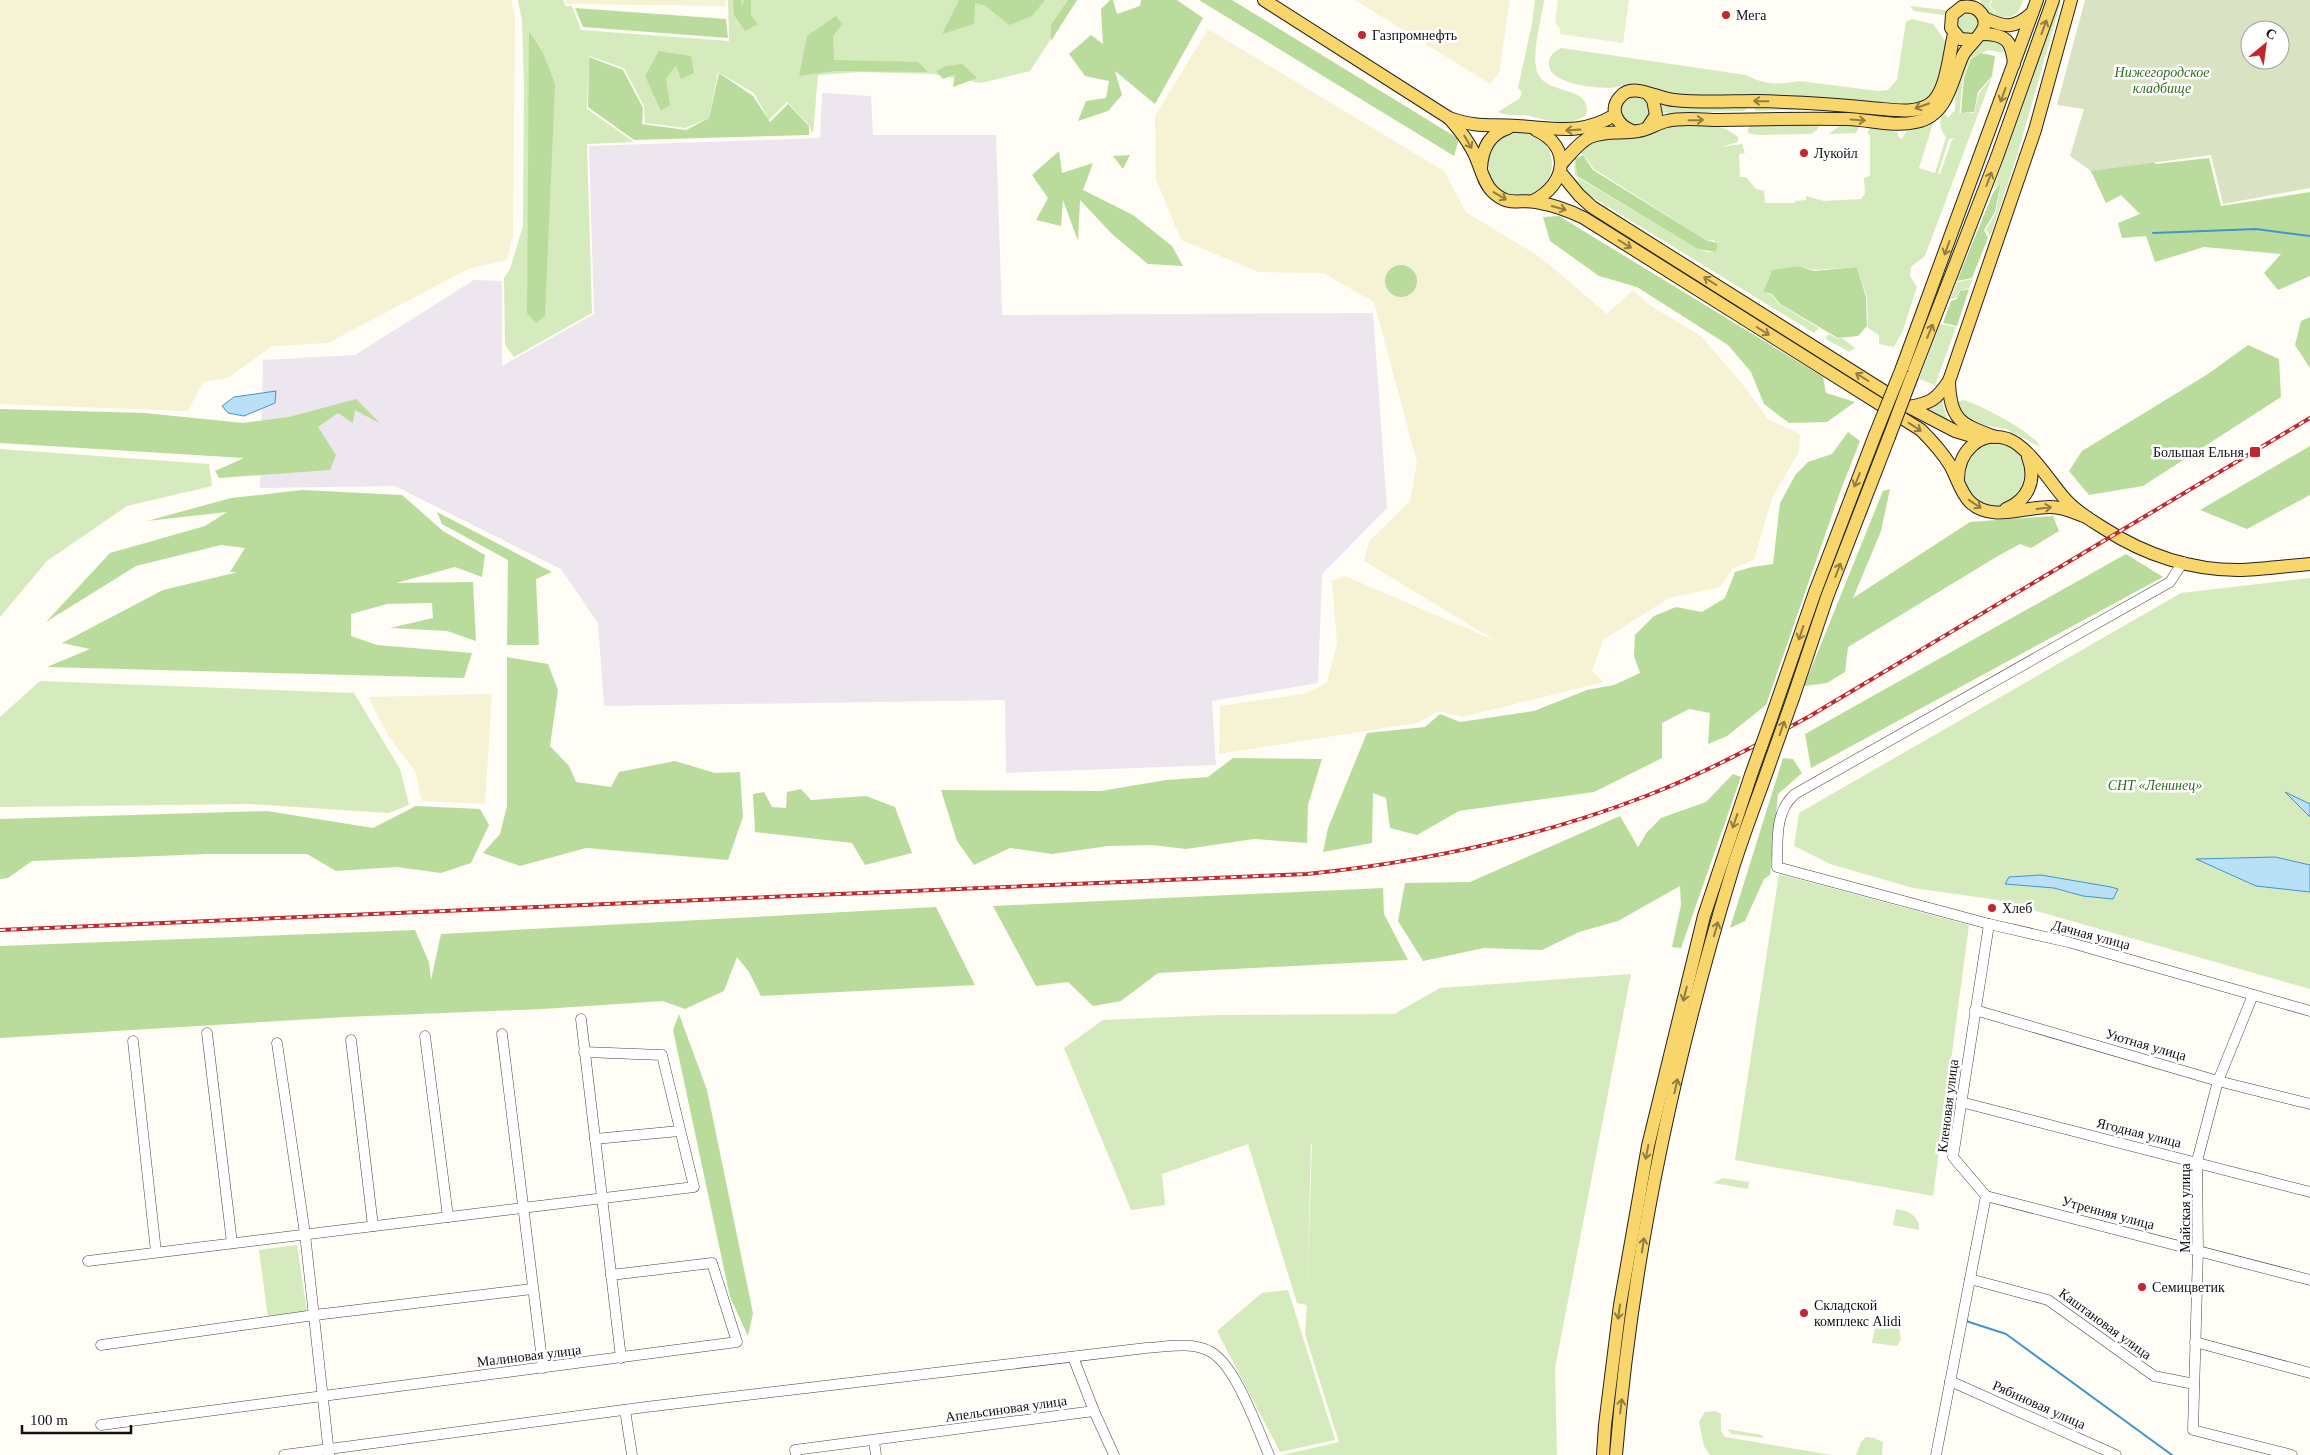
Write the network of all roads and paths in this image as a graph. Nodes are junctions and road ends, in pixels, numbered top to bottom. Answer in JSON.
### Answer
{"nodes":[{"id":1,"x":1264,"y":0,"type":"edge"},
{"id":2,"x":2053,"y":0,"type":"edge"},
{"id":3,"x":2071,"y":0,"type":"edge"},
{"id":4,"x":2035,"y":6,"type":"edge"},
{"id":5,"x":1984,"y":18,"type":"junction"},
{"id":6,"x":1954,"y":34,"type":"junction"},
{"id":7,"x":1978,"y":37,"type":"junction"},
{"id":8,"x":2014,"y":65,"type":"junction"},
{"id":9,"x":1649,"y":95,"type":"junction"},
{"id":10,"x":1615,"y":115,"type":"junction"},
{"id":11,"x":1449,"y":118,"type":"junction"},
{"id":12,"x":1516,"y":126,"type":"junction"},
{"id":13,"x":1529,"y":127,"type":"junction"},
{"id":14,"x":1648,"y":127,"type":"junction"},
{"id":15,"x":1632,"y":131,"type":"junction"},
{"id":16,"x":1561,"y":168,"type":"junction"},
{"id":17,"x":1481,"y":169,"type":"junction"},
{"id":18,"x":1533,"y":201,"type":"junction"},
{"id":19,"x":1949,"y":381,"type":"junction"},
{"id":20,"x":1909,"y":407,"type":"junction"},
{"id":21,"x":1989,"y":438,"type":"junction"},
{"id":22,"x":2026,"y":454,"type":"junction"},
{"id":23,"x":1958,"y":482,"type":"junction"},
{"id":24,"x":2001,"y":511,"type":"junction"},
{"id":25,"x":2084,"y":516,"type":"junction"},
{"id":26,"x":2183,"y":562,"type":"junction"},
{"id":27,"x":2310,"y":564,"type":"edge"},
{"id":28,"x":1989,"y":924,"type":"junction"},
{"id":29,"x":2253,"y":995,"type":"junction"},
{"id":30,"x":1976,"y":1010,"type":"junction"},
{"id":31,"x":2310,"y":1011,"type":"edge"},
{"id":32,"x":581,"y":1019,"type":"dead end"},
{"id":33,"x":207,"y":1033,"type":"dead end"},
{"id":34,"x":502,"y":1034,"type":"dead end"},
{"id":35,"x":425,"y":1036,"type":"dead end"},
{"id":36,"x":351,"y":1040,"type":"dead end"},
{"id":37,"x":133,"y":1041,"type":"dead end"},
{"id":38,"x":277,"y":1043,"type":"dead end"},
{"id":39,"x":584,"y":1052,"type":"junction"},
{"id":40,"x":2218,"y":1081,"type":"junction"},
{"id":41,"x":1961,"y":1102,"type":"junction"},
{"id":42,"x":2310,"y":1104,"type":"edge"},
{"id":43,"x":679,"y":1131,"type":"junction"},
{"id":44,"x":595,"y":1139,"type":"junction"},
{"id":45,"x":2197,"y":1161,"type":"junction"},
{"id":46,"x":2310,"y":1192,"type":"edge"},
{"id":47,"x":1986,"y":1196,"type":"junction"},
{"id":48,"x":602,"y":1198,"type":"junction"},
{"id":49,"x":522,"y":1209,"type":"junction"},
{"id":50,"x":448,"y":1217,"type":"junction"},
{"id":51,"x":373,"y":1226,"type":"junction"},
{"id":52,"x":305,"y":1234,"type":"junction"},
{"id":53,"x":232,"y":1243,"type":"junction"},
{"id":54,"x":2198,"y":1251,"type":"junction"},
{"id":55,"x":156,"y":1252,"type":"junction"},
{"id":56,"x":88,"y":1261,"type":"dead end"},
{"id":57,"x":611,"y":1275,"type":"junction"},
{"id":58,"x":1970,"y":1279,"type":"junction"},
{"id":59,"x":2310,"y":1280,"type":"edge"},
{"id":60,"x":532,"y":1289,"type":"junction"},
{"id":61,"x":315,"y":1315,"type":"junction"},
{"id":62,"x":2195,"y":1342,"type":"junction"},
{"id":63,"x":101,"y":1345,"type":"dead end"},
{"id":64,"x":1073,"y":1357,"type":"junction"},
{"id":65,"x":620,"y":1358,"type":"junction"},
{"id":66,"x":542,"y":1368,"type":"junction"},
{"id":67,"x":2310,"y":1372,"type":"edge"},
{"id":68,"x":1950,"y":1381,"type":"junction"},
{"id":69,"x":2194,"y":1384,"type":"junction"},
{"id":70,"x":324,"y":1395,"type":"junction"},
{"id":71,"x":624,"y":1410,"type":"junction"},
{"id":72,"x":1094,"y":1410,"type":"junction"},
{"id":73,"x":101,"y":1425,"type":"dead end"},
{"id":74,"x":874,"y":1441,"type":"junction"},
{"id":75,"x":329,"y":1452,"type":"edge"},
{"id":76,"x":284,"y":1455,"type":"edge"},
{"id":77,"x":632,"y":1455,"type":"edge"},
{"id":78,"x":796,"y":1455,"type":"edge"},
{"id":79,"x":876,"y":1455,"type":"edge"},
{"id":80,"x":1114,"y":1455,"type":"edge"},
{"id":81,"x":1269,"y":1455,"type":"edge"},
{"id":82,"x":1603,"y":1455,"type":"edge"},
{"id":83,"x":1616,"y":1455,"type":"edge"},
{"id":84,"x":1936,"y":1455,"type":"edge"},
{"id":85,"x":2116,"y":1455,"type":"edge"},
{"id":86,"x":2292,"y":1455,"type":"edge"}],
"edges":[{"from":1,"to":11,"type":"main road"},
{"from":83,"to":2,"type":"main road","one_way":true,"bridge":true},
{"from":3,"to":19,"type":"main road"},
{"from":4,"to":5,"type":"main road"},
{"from":4,"to":8,"type":"main road"},
{"from":5,"to":6,"type":"main road"},
{"from":5,"to":7,"type":"main road"},
{"from":6,"to":7,"type":"main road"},
{"from":6,"to":9,"type":"main road","one_way":true},
{"from":7,"to":8,"type":"main road"},
{"from":14,"to":7,"type":"main road","one_way":true},
{"from":8,"to":82,"type":"main road","one_way":true,"bridge":true},
{"from":9,"to":10,"type":"main road"},
{"from":9,"to":14,"type":"main road"},
{"from":10,"to":13,"type":"main road","one_way":true},
{"from":10,"to":15,"type":"main road"},
{"from":11,"to":12,"type":"main road"},
{"from":11,"to":17,"type":"main road","one_way":true},
{"from":12,"to":13,"type":"main road"},
{"from":12,"to":17,"type":"main road"},
{"from":13,"to":16,"type":"main road"},
{"from":14,"to":15,"type":"main road"},
{"from":15,"to":16,"type":"main road"},
{"from":16,"to":18,"type":"main road"},
{"from":20,"to":16,"type":"main road","one_way":true},
{"from":17,"to":18,"type":"main road","one_way":true},
{"from":18,"to":23,"type":"main road","one_way":true},
{"from":19,"to":20,"type":"main road"},
{"from":19,"to":21,"type":"main road"},
{"from":20,"to":21,"type":"main road"},
{"from":21,"to":22,"type":"main road"},
{"from":21,"to":23,"type":"main road"},
{"from":22,"to":24,"type":"main road"},
{"from":22,"to":25,"type":"main road"},
{"from":23,"to":24,"type":"main road","one_way":true},
{"from":24,"to":25,"type":"main road","one_way":true},
{"from":25,"to":26,"type":"main road"},
{"from":26,"to":27,"type":"main road"},
{"from":26,"to":28,"type":"street","name":"Дачная улица"},
{"from":28,"to":29,"type":"street","name":"Дачная улица"},
{"from":28,"to":30,"type":"street","name":"Кленовая улица"},
{"from":29,"to":31,"type":"street","name":"Дачная улица"},
{"from":29,"to":40,"type":"street","name":"Майская улица"},
{"from":30,"to":40,"type":"street","name":"Уютная улица"},
{"from":30,"to":41,"type":"street","name":"Кленовая улица"},
{"from":32,"to":39,"type":"street"},
{"from":33,"to":53,"type":"street"},
{"from":34,"to":49,"type":"street"},
{"from":35,"to":50,"type":"street"},
{"from":36,"to":51,"type":"street"},
{"from":37,"to":55,"type":"street"},
{"from":38,"to":52,"type":"street"},
{"from":39,"to":43,"type":"street"},
{"from":39,"to":44,"type":"street"},
{"from":40,"to":42,"type":"street","name":"Уютная улица"},
{"from":40,"to":45,"type":"street","name":"Майская улица"},
{"from":41,"to":45,"type":"street","name":"Ягодная улица"},
{"from":41,"to":47,"type":"street","name":"Кленовая улица"},
{"from":43,"to":44,"type":"street"},
{"from":43,"to":48,"type":"street"},
{"from":44,"to":48,"type":"street"},
{"from":45,"to":46,"type":"street","name":"Ягодная улица"},
{"from":45,"to":54,"type":"street","name":"Майская улица"},
{"from":47,"to":54,"type":"street","name":"Утренняя улица"},
{"from":47,"to":58,"type":"street"},
{"from":48,"to":49,"type":"street"},
{"from":48,"to":57,"type":"street"},
{"from":49,"to":50,"type":"street"},
{"from":49,"to":60,"type":"street"},
{"from":50,"to":51,"type":"street"},
{"from":51,"to":52,"type":"street"},
{"from":52,"to":53,"type":"street"},
{"from":52,"to":61,"type":"street"},
{"from":53,"to":55,"type":"street"},
{"from":54,"to":59,"type":"street","name":"Утренняя улица"},
{"from":54,"to":62,"type":"street","name":"Майская улица"},
{"from":55,"to":56,"type":"street"},
{"from":57,"to":65,"type":"street"},
{"from":57,"to":65,"type":"street","name":"Малиновая улица"},
{"from":58,"to":68,"type":"street"},
{"from":58,"to":69,"type":"street","name":"Каштановая улица"},
{"from":60,"to":61,"type":"street"},
{"from":60,"to":66,"type":"street"},
{"from":61,"to":63,"type":"street"},
{"from":61,"to":70,"type":"street"},
{"from":62,"to":67,"type":"street"},
{"from":62,"to":69,"type":"street","name":"Майская улица"},
{"from":64,"to":71,"type":"street"},
{"from":64,"to":72,"type":"street"},
{"from":64,"to":81,"type":"street"},
{"from":65,"to":66,"type":"street","name":"Малиновая улица"},
{"from":66,"to":70,"type":"street","name":"Малиновая улица"},
{"from":68,"to":84,"type":"street"},
{"from":68,"to":85,"type":"street","name":"Рябиновая улица"},
{"from":69,"to":86,"type":"street","name":"Майская улица"},
{"from":70,"to":73,"type":"street","name":"Малиновая улица"},
{"from":70,"to":75,"type":"street"},
{"from":71,"to":75,"type":"street"},
{"from":71,"to":77,"type":"street"},
{"from":72,"to":74,"type":"street","name":"Апельсиновая улица"},
{"from":72,"to":80,"type":"street"},
{"from":74,"to":78,"type":"street","name":"Апельсиновая улица"},
{"from":74,"to":79,"type":"street"},
{"from":75,"to":76,"type":"street"}]}
